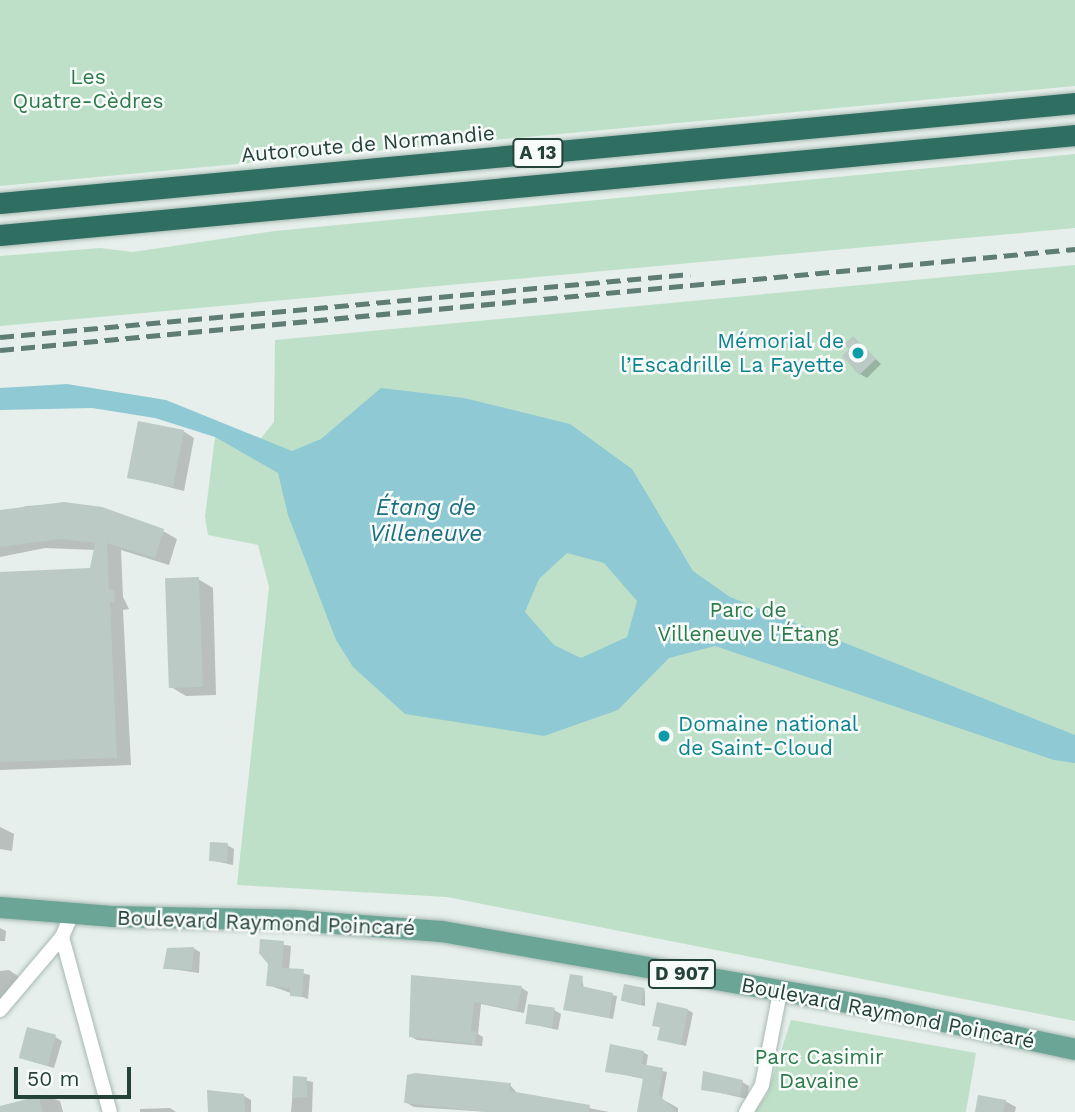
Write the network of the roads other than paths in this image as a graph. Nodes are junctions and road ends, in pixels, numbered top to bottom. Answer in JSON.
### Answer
{"nodes":[{"id":1,"x":1075,"y":103,"type":"edge"},
{"id":2,"x":1075,"y":135,"type":"edge"},
{"id":3,"x":0,"y":203,"type":"edge"},
{"id":4,"x":0,"y":234,"type":"edge"},
{"id":5,"x":0,"y":907,"type":"edge"},
{"id":6,"x":72,"y":914,"type":"junction"},
{"id":7,"x":62,"y":937,"type":"junction"},
{"id":8,"x":780,"y":992,"type":"junction"},
{"id":9,"x":0,"y":1010,"type":"edge"},
{"id":10,"x":1072,"y":1048,"type":"edge"},
{"id":11,"x":110,"y":1112,"type":"edge"},
{"id":12,"x":746,"y":1112,"type":"edge"}],
"edges":[{"from":1,"to":3,"type":"highway","name":"Autoroute de Normandie","number":"A 13"},
{"from":2,"to":4,"type":"highway","number":"A 13"},
{"from":5,"to":6,"type":"main road","name":"Boulevard Raymond Poincaré","number":"D 907"},
{"from":6,"to":7,"type":"street"},
{"from":6,"to":8,"type":"main road","name":"Boulevard Raymond Poincaré","number":"D 907"},
{"from":7,"to":9,"type":"street"},
{"from":7,"to":11,"type":"street"},
{"from":8,"to":10,"type":"main road","name":"Boulevard Raymond Poincaré","number":"D 907"},
{"from":8,"to":12,"type":"street"}]}
